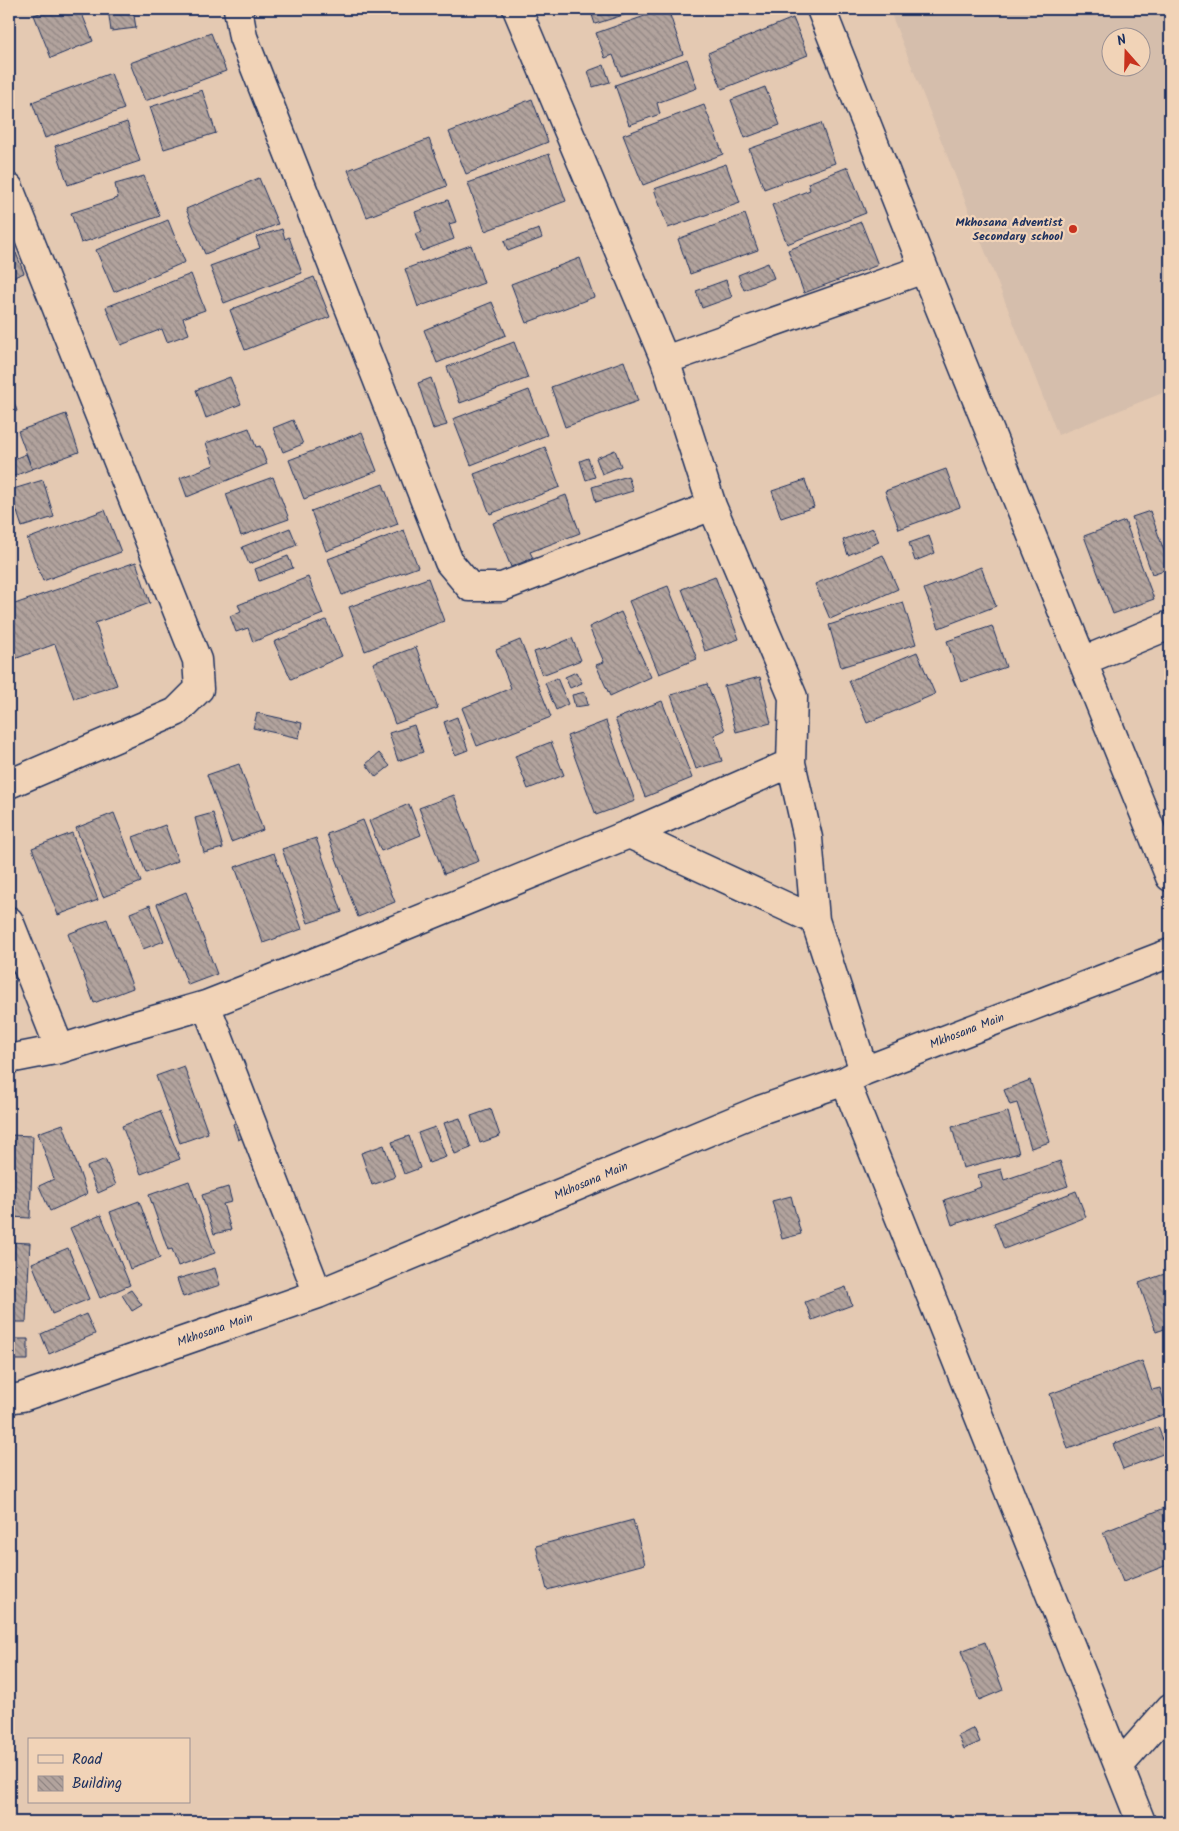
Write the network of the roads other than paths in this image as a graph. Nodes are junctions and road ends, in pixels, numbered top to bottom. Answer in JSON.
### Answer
{"nodes":[{"id":1,"x":238,"y":9,"type":"edge"},
{"id":2,"x":517,"y":9,"type":"edge"},
{"id":3,"x":821,"y":9,"type":"edge"},
{"id":4,"x":9,"y":188,"type":"edge"},
{"id":5,"x":924,"y":269,"type":"junction"},
{"id":6,"x":665,"y":360,"type":"junction"},
{"id":7,"x":712,"y":506,"type":"junction"},
{"id":8,"x":1170,"y":625,"type":"edge"},
{"id":9,"x":1083,"y":662,"type":"junction"},
{"id":10,"x":791,"y":763,"type":"junction"},
{"id":11,"x":9,"y":784,"type":"edge"},
{"id":12,"x":630,"y":834,"type":"junction"},
{"id":13,"x":1170,"y":876,"type":"edge"},
{"id":14,"x":815,"y":920,"type":"junction"},
{"id":15,"x":9,"y":921,"type":"edge"},
{"id":16,"x":1168,"y":959,"type":"edge"},
{"id":17,"x":206,"y":1005,"type":"junction"},
{"id":18,"x":60,"y":1049,"type":"junction"},
{"id":19,"x":9,"y":1059,"type":"edge"},
{"id":20,"x":854,"y":1076,"type":"junction"},
{"id":21,"x":318,"y":1294,"type":"junction"},
{"id":22,"x":9,"y":1399,"type":"edge"},
{"id":23,"x":1170,"y":1708,"type":"edge"},
{"id":24,"x":1119,"y":1766,"type":"junction"},
{"id":25,"x":1141,"y":1822,"type":"edge"}],
"edges":[{"from":1,"to":7,"type":"street"},
{"from":2,"to":6,"type":"street"},
{"from":3,"to":5,"type":"street"},
{"from":4,"to":11,"type":"street"},
{"from":5,"to":6,"type":"street"},
{"from":5,"to":9,"type":"street"},
{"from":6,"to":7,"type":"street"},
{"from":7,"to":10,"type":"street"},
{"from":8,"to":9,"type":"street"},
{"from":9,"to":13,"type":"street"},
{"from":10,"to":12,"type":"street"},
{"from":10,"to":14,"type":"street"},
{"from":12,"to":14,"type":"street"},
{"from":12,"to":17,"type":"street"},
{"from":14,"to":20,"type":"street"},
{"from":15,"to":18,"type":"street"},
{"from":16,"to":20,"type":"street","name":"Mkhosana Main"},
{"from":17,"to":18,"type":"street"},
{"from":17,"to":21,"type":"street"},
{"from":18,"to":19,"type":"street"},
{"from":20,"to":21,"type":"street","name":"Mkhosana Main"},
{"from":20,"to":24,"type":"street"},
{"from":21,"to":22,"type":"street","name":"Mkhosana Main"},
{"from":23,"to":24,"type":"street"},
{"from":24,"to":25,"type":"street"}]}
